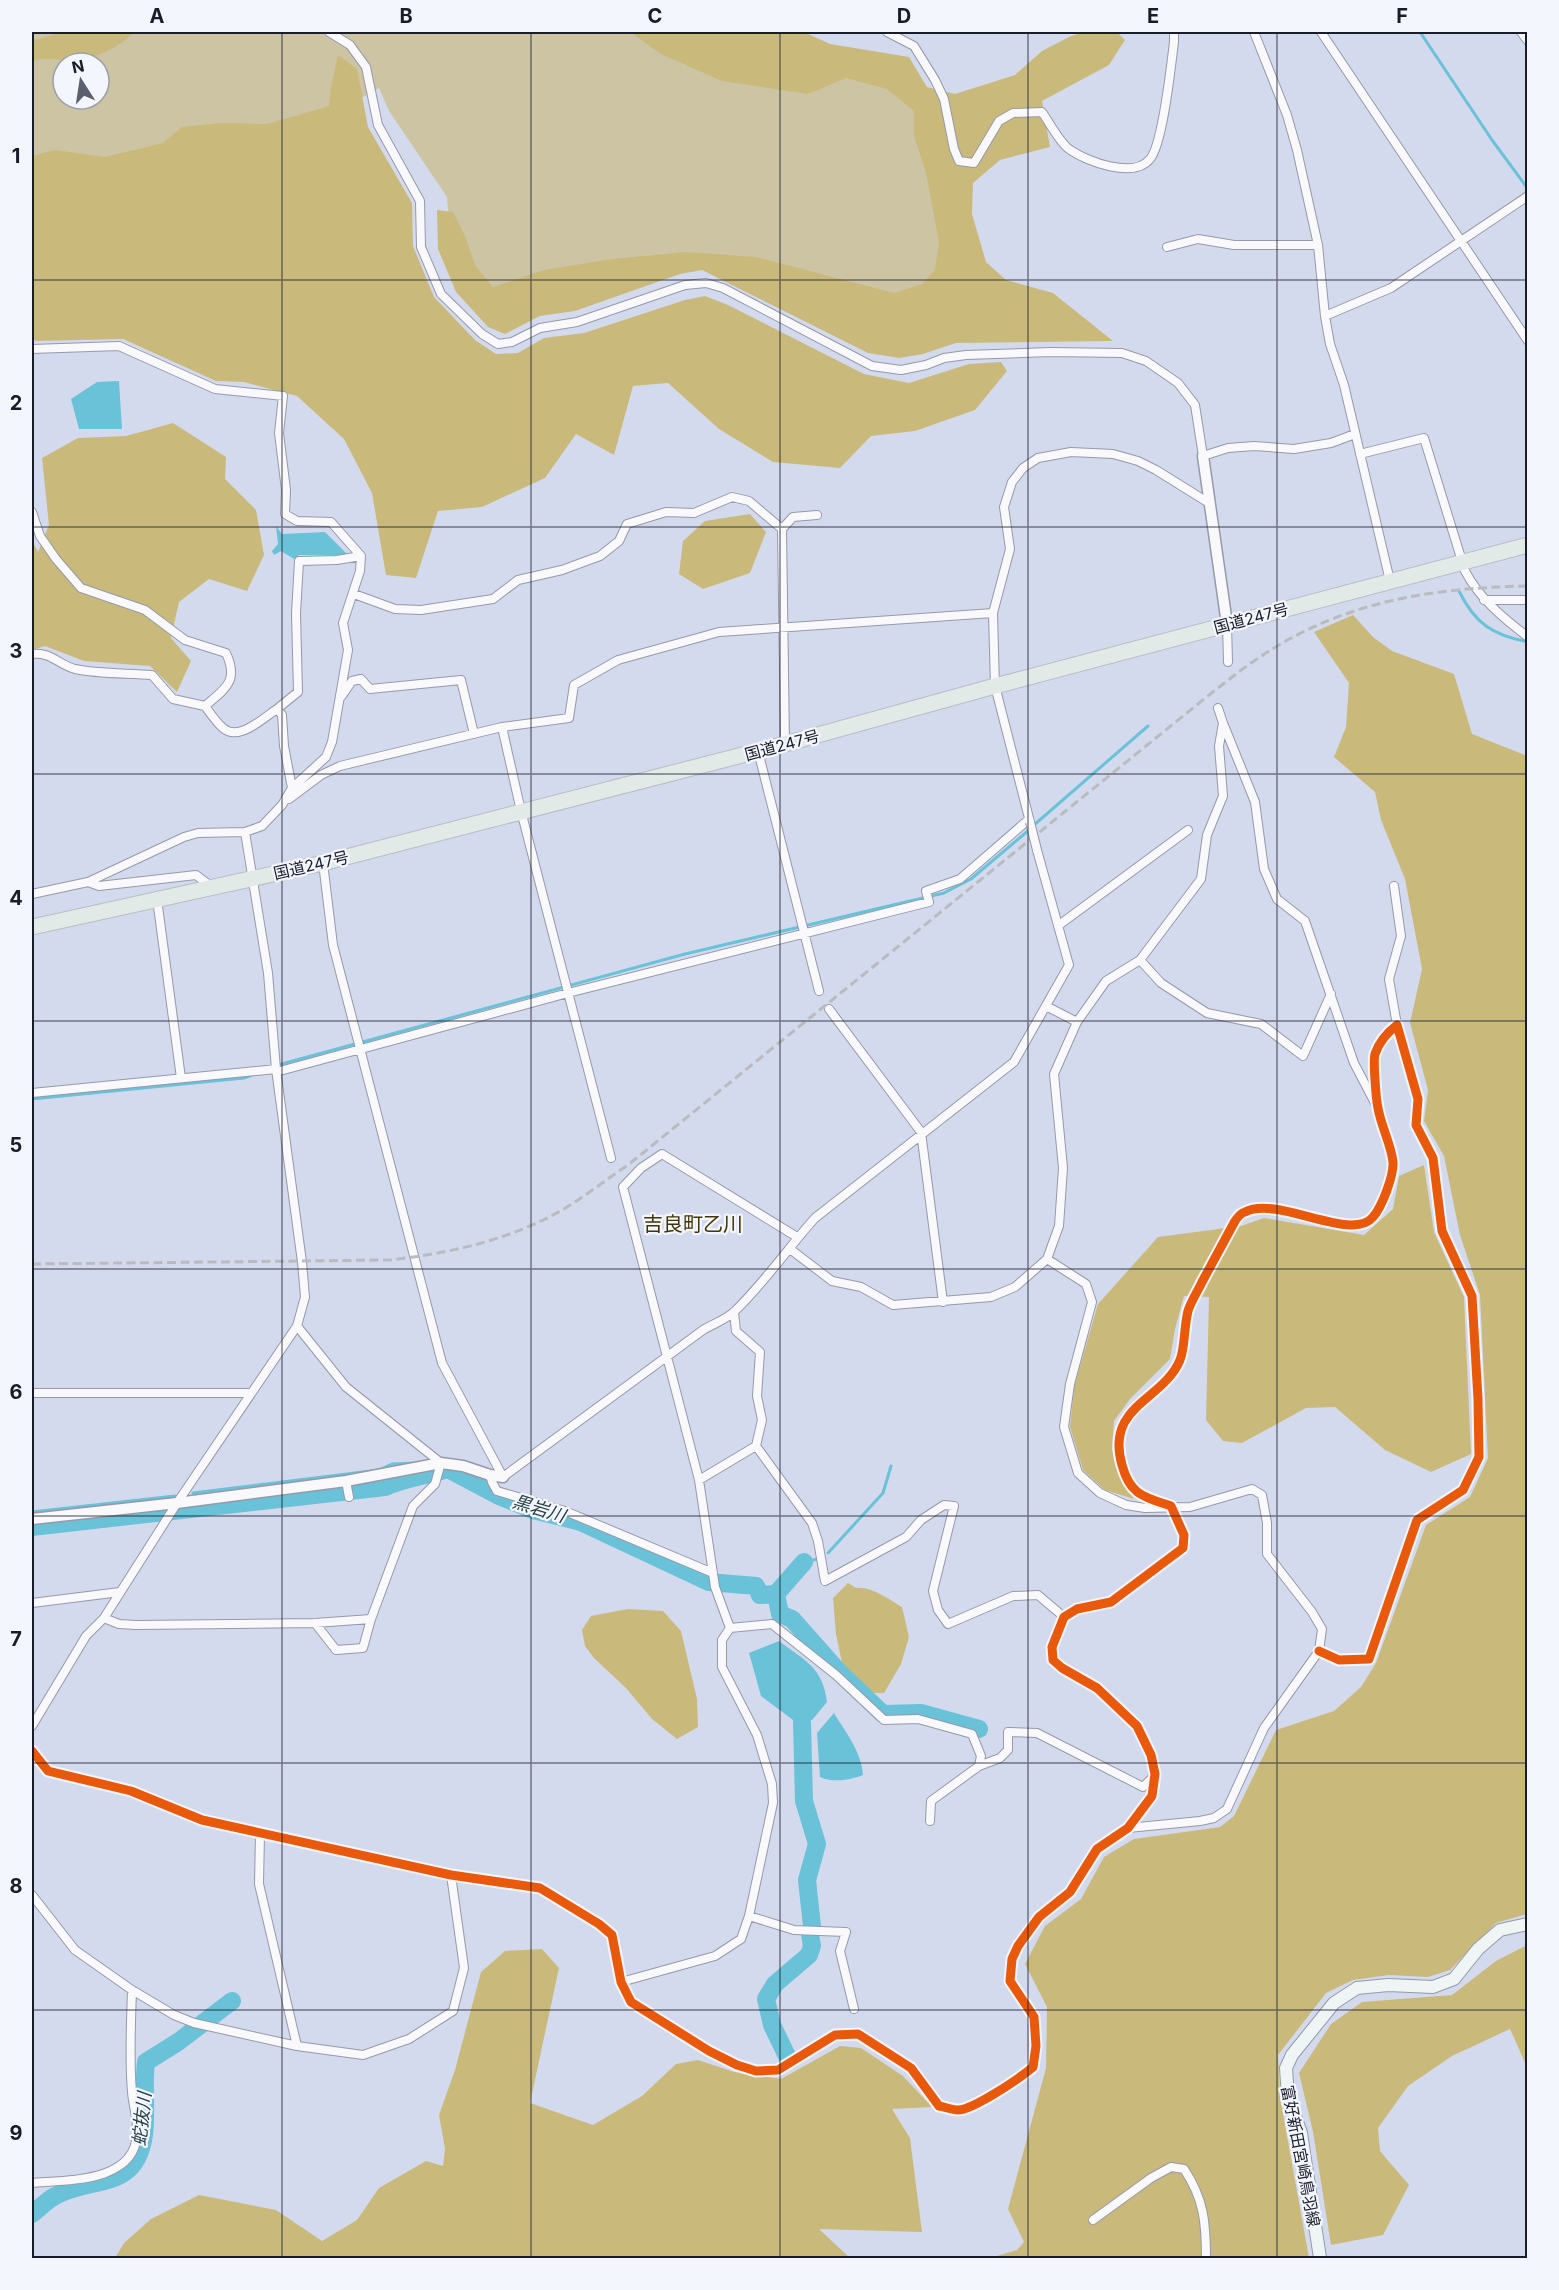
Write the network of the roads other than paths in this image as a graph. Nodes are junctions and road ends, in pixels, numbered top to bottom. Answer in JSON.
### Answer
{"nodes":[{"id":1,"x":329,"y":32,"type":"edge"},
{"id":2,"x":886,"y":32,"type":"edge"},
{"id":3,"x":1174,"y":32,"type":"edge"},
{"id":4,"x":1254,"y":32,"type":"edge"},
{"id":5,"x":1321,"y":32,"type":"edge"},
{"id":6,"x":1521,"y":32,"type":"edge"},
{"id":7,"x":1527,"y":41,"type":"edge"},
{"id":8,"x":1526,"y":196,"type":"edge"},
{"id":9,"x":1460,"y":241,"type":"junction"},
{"id":10,"x":1318,"y":245,"type":"junction"},
{"id":11,"x":1167,"y":247,"type":"dead end"},
{"id":12,"x":1325,"y":316,"type":"junction"},
{"id":13,"x":1527,"y":341,"type":"edge"},
{"id":14,"x":32,"y":349,"type":"edge"},
{"id":15,"x":1355,"y":434,"type":"junction"},
{"id":16,"x":1360,"y":454,"type":"junction"},
{"id":17,"x":1203,"y":456,"type":"junction"},
{"id":18,"x":1209,"y":503,"type":"junction"},
{"id":19,"x":32,"y":512,"type":"edge"},
{"id":20,"x":817,"y":515,"type":"dead end"},
{"id":21,"x":782,"y":529,"type":"junction"},
{"id":22,"x":1527,"y":545,"type":"edge"},
{"id":23,"x":361,"y":556,"type":"junction"},
{"id":24,"x":1462,"y":562,"type":"junction"},
{"id":25,"x":1390,"y":581,"type":"junction"},
{"id":26,"x":354,"y":594,"type":"junction"},
{"id":27,"x":1484,"y":600,"type":"junction"},
{"id":28,"x":1527,"y":600,"type":"edge"},
{"id":29,"x":993,"y":613,"type":"junction"},
{"id":30,"x":1227,"y":624,"type":"junction"},
{"id":31,"x":785,"y":627,"type":"junction"},
{"id":32,"x":1527,"y":637,"type":"edge"},
{"id":33,"x":32,"y":654,"type":"edge"},
{"id":34,"x":1228,"y":662,"type":"dead end"},
{"id":35,"x":995,"y":686,"type":"junction"},
{"id":36,"x":339,"y":700,"type":"junction"},
{"id":37,"x":205,"y":706,"type":"junction"},
{"id":38,"x":1218,"y":708,"type":"dead end"},
{"id":39,"x":277,"y":710,"type":"junction"},
{"id":40,"x":1223,"y":723,"type":"junction"},
{"id":41,"x":502,"y":726,"type":"junction"},
{"id":42,"x":474,"y":734,"type":"junction"},
{"id":43,"x":785,"y":744,"type":"junction"},
{"id":44,"x":758,"y":751,"type":"junction"},
{"id":45,"x":292,"y":788,"type":"junction"},
{"id":46,"x":282,"y":805,"type":"junction"},
{"id":47,"x":521,"y":811,"type":"junction"},
{"id":48,"x":1029,"y":821,"type":"junction"},
{"id":49,"x":1188,"y":830,"type":"dead end"},
{"id":50,"x":245,"y":832,"type":"junction"},
{"id":51,"x":323,"y":863,"type":"junction"},
{"id":52,"x":252,"y":878,"type":"junction"},
{"id":53,"x":88,"y":882,"type":"junction"},
{"id":54,"x":1394,"y":885,"type":"dead end"},
{"id":55,"x":212,"y":886,"type":"junction"},
{"id":56,"x":32,"y":894,"type":"edge"},
{"id":57,"x":157,"y":899,"type":"junction"},
{"id":58,"x":1059,"y":925,"type":"junction"},
{"id":59,"x":32,"y":927,"type":"edge"},
{"id":60,"x":804,"y":933,"type":"junction"},
{"id":61,"x":1140,"y":960,"type":"junction"},
{"id":62,"x":819,"y":991,"type":"dead end"},
{"id":63,"x":568,"y":993,"type":"junction"},
{"id":64,"x":1331,"y":994,"type":"junction"},
{"id":65,"x":1046,"y":1006,"type":"junction"},
{"id":66,"x":830,"y":1009,"type":"dead end"},
{"id":67,"x":1077,"y":1022,"type":"junction"},
{"id":68,"x":1397,"y":1025,"type":"junction"},
{"id":69,"x":360,"y":1049,"type":"junction"},
{"id":70,"x":276,"y":1067,"type":"junction"},
{"id":71,"x":181,"y":1078,"type":"junction"},
{"id":72,"x":32,"y":1093,"type":"edge"},
{"id":73,"x":1378,"y":1108,"type":"junction"},
{"id":74,"x":921,"y":1132,"type":"junction"},
{"id":75,"x":611,"y":1158,"type":"dead end"},
{"id":76,"x":797,"y":1237,"type":"junction"},
{"id":77,"x":790,"y":1249,"type":"junction"},
{"id":78,"x":1047,"y":1259,"type":"junction"},
{"id":79,"x":944,"y":1302,"type":"junction"},
{"id":80,"x":734,"y":1312,"type":"junction"},
{"id":81,"x":297,"y":1326,"type":"junction"},
{"id":82,"x":668,"y":1356,"type":"junction"},
{"id":83,"x":32,"y":1393,"type":"edge"},
{"id":84,"x":250,"y":1393,"type":"junction"},
{"id":85,"x":756,"y":1446,"type":"junction"},
{"id":86,"x":441,"y":1463,"type":"junction"},
{"id":87,"x":490,"y":1475,"type":"junction"},
{"id":88,"x":503,"y":1477,"type":"junction"},
{"id":89,"x":699,"y":1480,"type":"junction"},
{"id":90,"x":346,"y":1481,"type":"junction"},
{"id":91,"x":349,"y":1497,"type":"dead end"},
{"id":92,"x":177,"y":1504,"type":"junction"},
{"id":93,"x":1171,"y":1506,"type":"junction"},
{"id":94,"x":32,"y":1519,"type":"edge"},
{"id":95,"x":713,"y":1573,"type":"junction"},
{"id":96,"x":120,"y":1592,"type":"junction"},
{"id":97,"x":32,"y":1603,"type":"edge"},
{"id":98,"x":1064,"y":1617,"type":"junction"},
{"id":99,"x":104,"y":1618,"type":"junction"},
{"id":100,"x":371,"y":1619,"type":"junction"},
{"id":101,"x":315,"y":1623,"type":"junction"},
{"id":102,"x":730,"y":1628,"type":"junction"},
{"id":103,"x":1319,"y":1651,"type":"junction"},
{"id":104,"x":32,"y":1726,"type":"edge"},
{"id":105,"x":32,"y":1751,"type":"edge"},
{"id":106,"x":979,"y":1766,"type":"junction"},
{"id":107,"x":1155,"y":1774,"type":"junction"},
{"id":108,"x":930,"y":1821,"type":"dead end"},
{"id":109,"x":1128,"y":1828,"type":"junction"},
{"id":110,"x":260,"y":1833,"type":"junction"},
{"id":111,"x":451,"y":1875,"type":"junction"},
{"id":112,"x":32,"y":1895,"type":"edge"},
{"id":113,"x":749,"y":1916,"type":"junction"},
{"id":114,"x":1527,"y":1924,"type":"edge"},
{"id":115,"x":621,"y":1982,"type":"junction"},
{"id":116,"x":132,"y":1990,"type":"junction"},
{"id":117,"x":854,"y":2008,"type":"dead end"},
{"id":118,"x":297,"y":2046,"type":"junction"},
{"id":119,"x":32,"y":2183,"type":"edge"},
{"id":120,"x":1093,"y":2220,"type":"dead end"},
{"id":121,"x":1206,"y":2259,"type":"edge"},
{"id":122,"x":1320,"y":2259,"type":"edge"}],
"edges":[{"from":1,"to":17,"type":"street"},
{"from":2,"to":3,"type":"street"},
{"from":4,"to":10,"type":"street"},
{"from":5,"to":9,"type":"street"},
{"from":6,"to":7,"type":"street"},
{"from":8,"to":9,"type":"street"},
{"from":9,"to":12,"type":"street"},
{"from":9,"to":13,"type":"street"},
{"from":10,"to":11,"type":"street"},
{"from":10,"to":12,"type":"street"},
{"from":12,"to":15,"type":"street"},
{"from":14,"to":23,"type":"street"},
{"from":15,"to":16,"type":"street"},
{"from":15,"to":17,"type":"street"},
{"from":16,"to":24,"type":"street"},
{"from":16,"to":25,"type":"street"},
{"from":17,"to":18,"type":"street"},
{"from":18,"to":29,"type":"street"},
{"from":18,"to":30,"type":"street"},
{"from":19,"to":37,"type":"street"},
{"from":20,"to":21,"type":"street"},
{"from":21,"to":26,"type":"street"},
{"from":21,"to":31,"type":"street"},
{"from":22,"to":24,"type":"highway","name":"国道247号"},
{"from":23,"to":26,"type":"street"},
{"from":23,"to":39,"type":"street"},
{"from":24,"to":25,"type":"highway","name":"国道247号"},
{"from":24,"to":27,"type":"street"},
{"from":25,"to":30,"type":"highway","name":"国道247号"},
{"from":26,"to":36,"type":"street"},
{"from":27,"to":28,"type":"street"},
{"from":27,"to":32,"type":"street"},
{"from":29,"to":31,"type":"street"},
{"from":29,"to":35,"type":"street"},
{"from":30,"to":34,"type":"street"},
{"from":30,"to":35,"type":"highway","name":"国道247号"},
{"from":31,"to":41,"type":"street"},
{"from":31,"to":43,"type":"street"},
{"from":33,"to":37,"type":"street"},
{"from":35,"to":43,"type":"highway","name":"国道247号"},
{"from":35,"to":48,"type":"street"},
{"from":36,"to":42,"type":"street"},
{"from":36,"to":45,"type":"street"},
{"from":37,"to":39,"type":"street"},
{"from":38,"to":40,"type":"street"},
{"from":39,"to":45,"type":"street"},
{"from":40,"to":61,"type":"street"},
{"from":40,"to":64,"type":"street"},
{"from":41,"to":42,"type":"street"},
{"from":41,"to":47,"type":"street"},
{"from":42,"to":46,"type":"street"},
{"from":43,"to":44,"type":"highway","name":"国道247号"},
{"from":44,"to":47,"type":"highway","name":"国道247号"},
{"from":44,"to":60,"type":"street"},
{"from":45,"to":46,"type":"street"},
{"from":46,"to":50,"type":"street"},
{"from":47,"to":51,"type":"highway","name":"国道247号"},
{"from":47,"to":63,"type":"street"},
{"from":48,"to":58,"type":"street","bridge":true},
{"from":48,"to":60,"type":"street"},
{"from":49,"to":58,"type":"street"},
{"from":50,"to":52,"type":"street"},
{"from":50,"to":53,"type":"street"},
{"from":51,"to":52,"type":"highway","name":"国道247号"},
{"from":51,"to":69,"type":"street"},
{"from":52,"to":55,"type":"highway","name":"国道247号"},
{"from":52,"to":70,"type":"street"},
{"from":53,"to":55,"type":"street"},
{"from":53,"to":56,"type":"street"},
{"from":54,"to":68,"type":"street"},
{"from":55,"to":57,"type":"highway","name":"国道247号"},
{"from":57,"to":59,"type":"highway","name":"国道247号"},
{"from":57,"to":71,"type":"street"},
{"from":58,"to":65,"type":"street"},
{"from":60,"to":62,"type":"street"},
{"from":60,"to":63,"type":"street"},
{"from":61,"to":64,"type":"street"},
{"from":61,"to":67,"type":"street"},
{"from":63,"to":69,"type":"street"},
{"from":63,"to":75,"type":"street"},
{"from":64,"to":73,"type":"street"},
{"from":65,"to":67,"type":"street"},
{"from":65,"to":74,"type":"street"},
{"from":66,"to":74,"type":"street"},
{"from":67,"to":78,"type":"street"},
{"from":68,"to":73,"type":"street"},
{"from":68,"to":103,"type":"street"},
{"from":69,"to":70,"type":"street"},
{"from":69,"to":88,"type":"street"},
{"from":70,"to":71,"type":"street"},
{"from":70,"to":81,"type":"street"},
{"from":71,"to":72,"type":"street"},
{"from":73,"to":93,"type":"street"},
{"from":74,"to":76,"type":"street"},
{"from":74,"to":79,"type":"street"},
{"from":76,"to":77,"type":"street"},
{"from":76,"to":82,"type":"street"},
{"from":77,"to":79,"type":"street"},
{"from":77,"to":80,"type":"street"},
{"from":78,"to":79,"type":"street"},
{"from":78,"to":93,"type":"street"},
{"from":80,"to":82,"type":"street"},
{"from":80,"to":85,"type":"street"},
{"from":81,"to":84,"type":"street"},
{"from":81,"to":86,"type":"street"},
{"from":82,"to":88,"type":"street"},
{"from":82,"to":89,"type":"street"},
{"from":83,"to":84,"type":"street"},
{"from":84,"to":92,"type":"street"},
{"from":85,"to":89,"type":"street"},
{"from":85,"to":98,"type":"street"},
{"from":86,"to":87,"type":"street"},
{"from":86,"to":90,"type":"street"},
{"from":86,"to":100,"type":"street"},
{"from":87,"to":88,"type":"street"},
{"from":87,"to":95,"type":"street"},
{"from":89,"to":95,"type":"street"},
{"from":90,"to":91,"type":"street"},
{"from":90,"to":92,"type":"street"},
{"from":92,"to":94,"type":"street"},
{"from":92,"to":96,"type":"street"},
{"from":93,"to":98,"type":"street"},
{"from":93,"to":103,"type":"street"},
{"from":95,"to":102,"type":"street"},
{"from":96,"to":97,"type":"street"},
{"from":96,"to":99,"type":"street"},
{"from":98,"to":107,"type":"street"},
{"from":99,"to":101,"type":"street"},
{"from":99,"to":104,"type":"street"},
{"from":100,"to":101,"type":"street"},
{"from":100,"to":101,"type":"street"},
{"from":102,"to":106,"type":"street"},
{"from":102,"to":113,"type":"street"},
{"from":103,"to":109,"type":"street"},
{"from":105,"to":110,"type":"street"},
{"from":106,"to":107,"type":"street"},
{"from":106,"to":108,"type":"street"},
{"from":107,"to":109,"type":"street"},
{"from":109,"to":115,"type":"street"},
{"from":110,"to":111,"type":"street"},
{"from":110,"to":118,"type":"street"},
{"from":111,"to":115,"type":"street"},
{"from":111,"to":118,"type":"street"},
{"from":112,"to":116,"type":"street"},
{"from":113,"to":115,"type":"street"},
{"from":113,"to":117,"type":"street"},
{"from":114,"to":122,"type":"main road","name":"富好新田宮崎鳥羽線"},
{"from":116,"to":118,"type":"street"},
{"from":116,"to":119,"type":"street"},
{"from":120,"to":121,"type":"street"}]}
